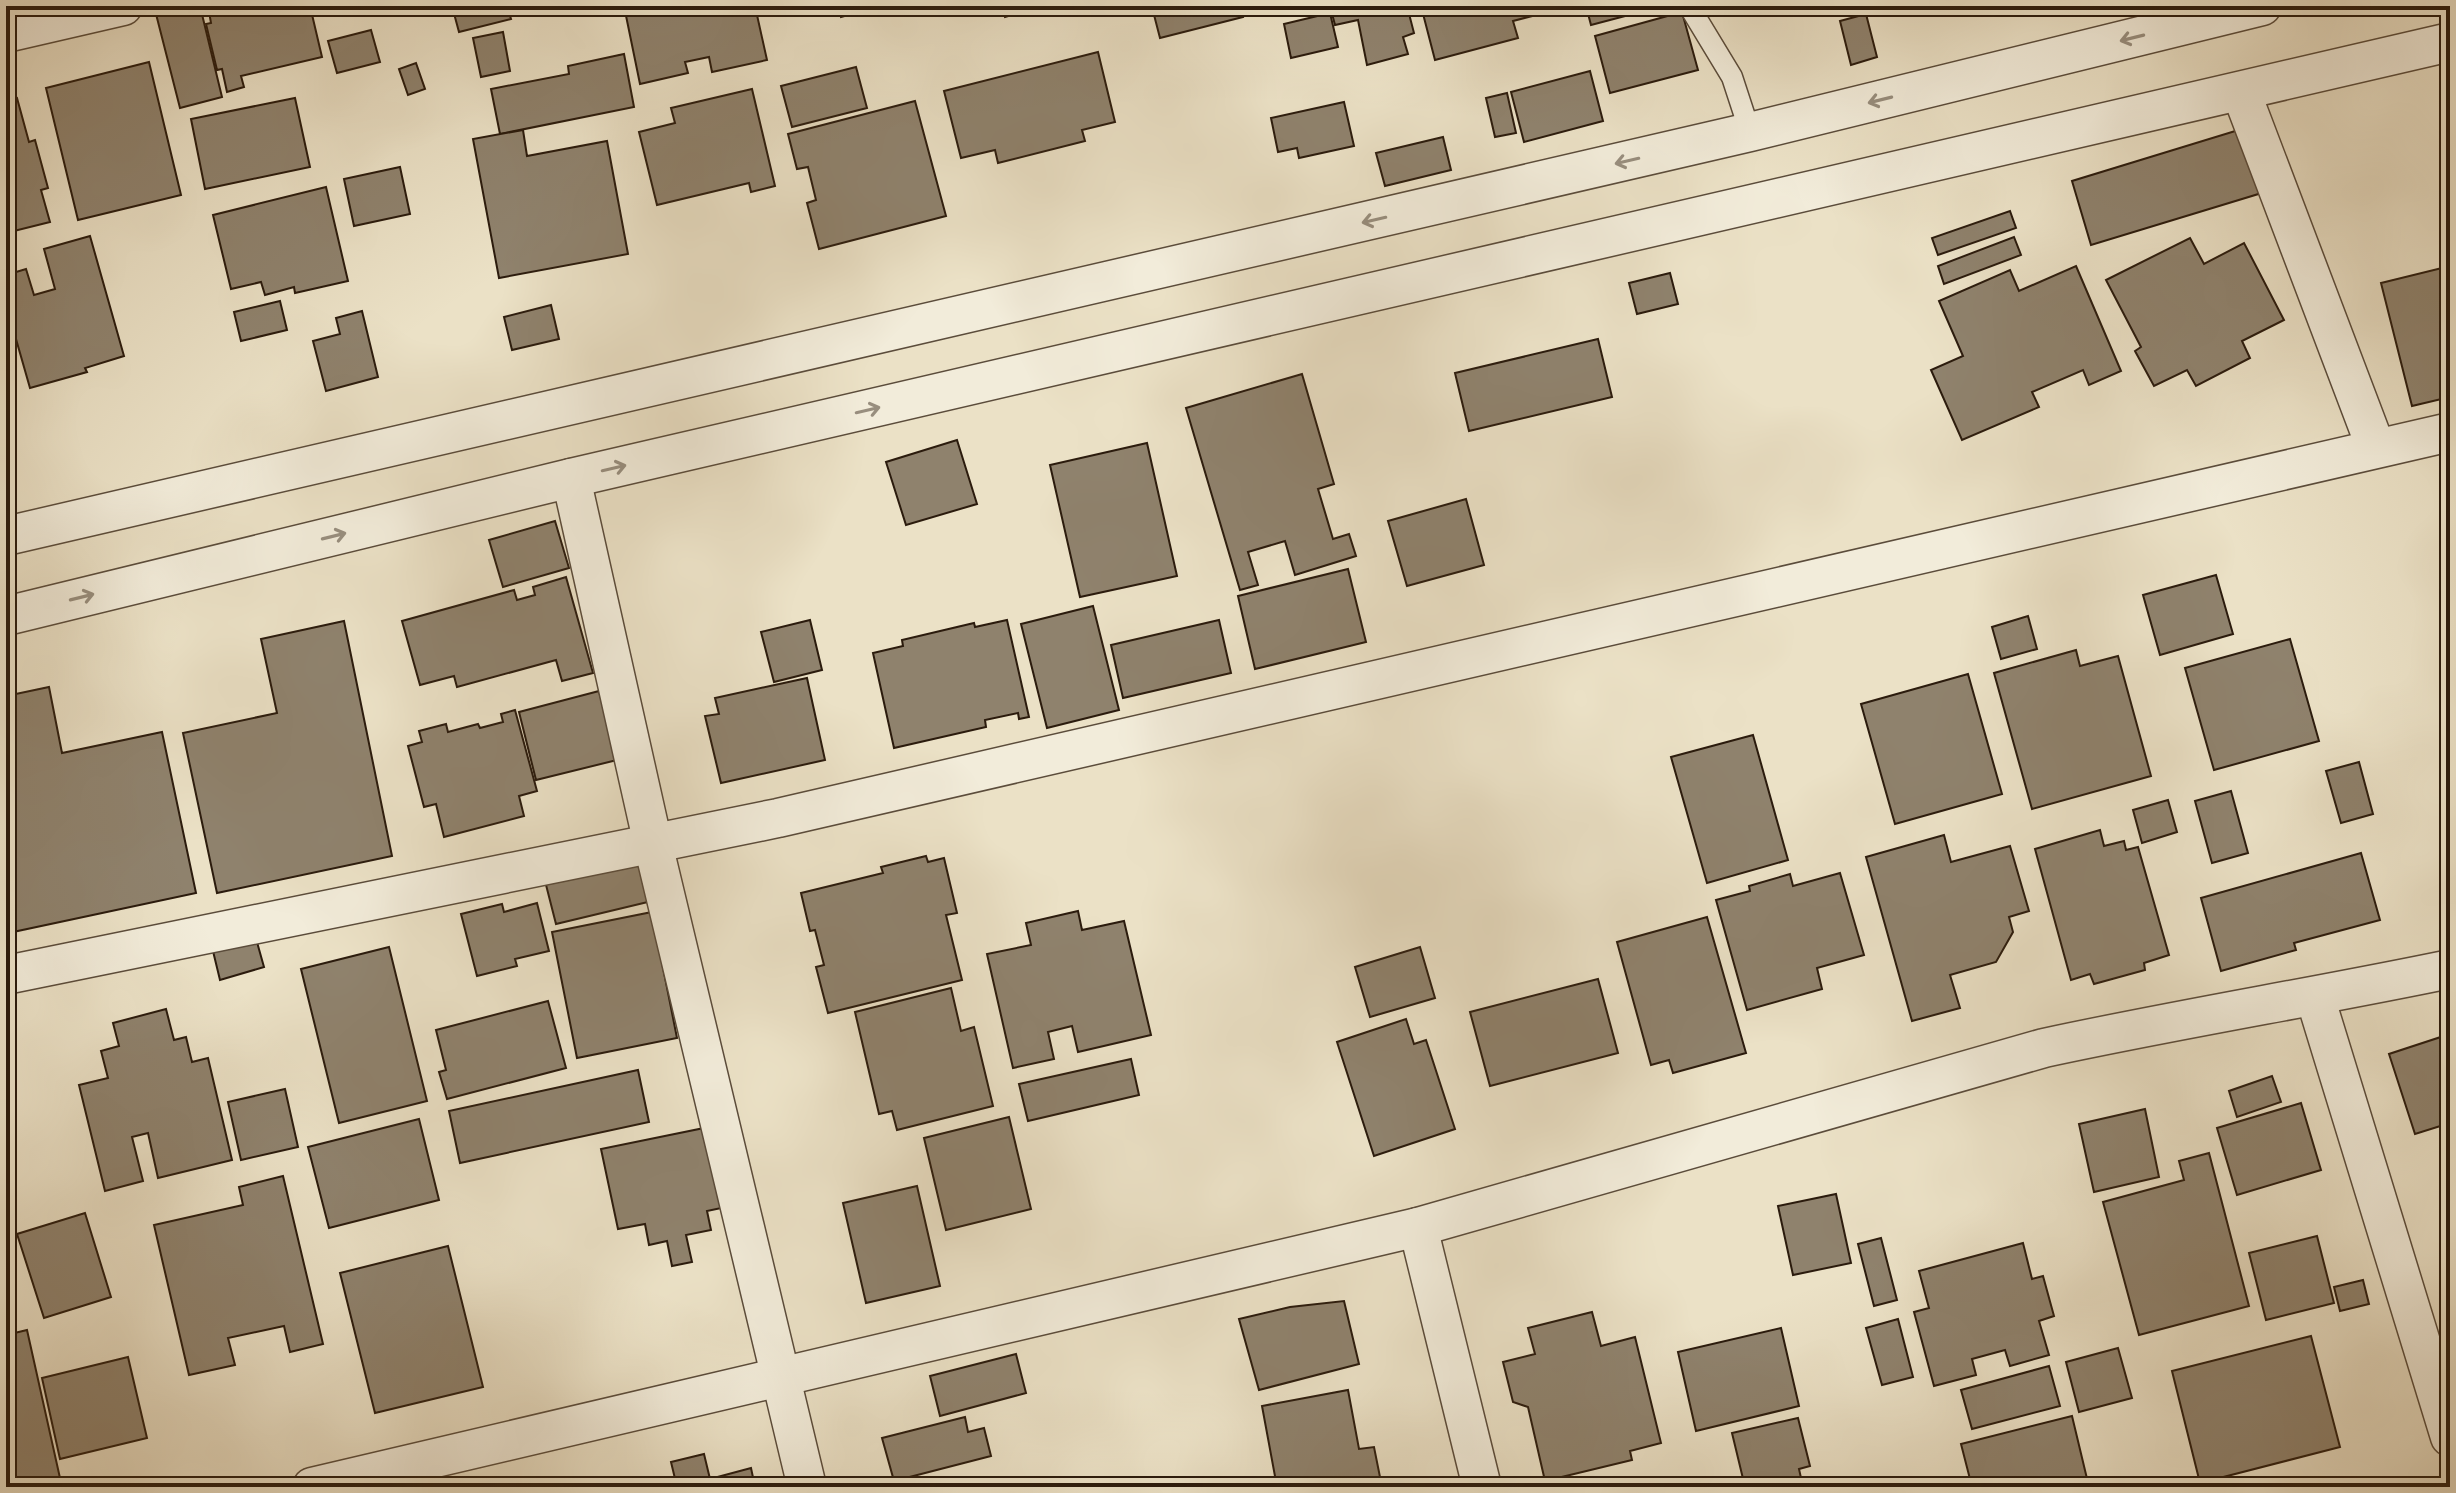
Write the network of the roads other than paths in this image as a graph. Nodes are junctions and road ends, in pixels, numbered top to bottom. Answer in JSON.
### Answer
{"nodes":[{"id":1,"x":123,"y":6,"type":"edge"},
{"id":2,"x":1689,"y":6,"type":"edge"},
{"id":3,"x":2262,"y":6,"type":"edge"},
{"id":4,"x":6,"y":33,"type":"edge"},
{"id":5,"x":2450,"y":42,"type":"edge"},
{"id":6,"x":2241,"y":92,"type":"junction"},
{"id":7,"x":1750,"y":132,"type":"junction"},
{"id":8,"x":2450,"y":432,"type":"edge"},
{"id":9,"x":2376,"y":448,"type":"junction"},
{"id":10,"x":571,"y":478,"type":"junction"},
{"id":11,"x":6,"y":536,"type":"edge"},
{"id":12,"x":6,"y":616,"type":"edge"},
{"id":13,"x":653,"y":844,"type":"junction"},
{"id":14,"x":2450,"y":969,"type":"edge"},
{"id":15,"x":6,"y":975,"type":"edge"},
{"id":16,"x":2315,"y":997,"type":"junction"},
{"id":17,"x":1418,"y":1227,"type":"junction"},
{"id":18,"x":780,"y":1378,"type":"junction"},
{"id":19,"x":2450,"y":1437,"type":"edge"},
{"id":20,"x":312,"y":1487,"type":"edge"},
{"id":21,"x":807,"y":1487,"type":"edge"},
{"id":22,"x":1482,"y":1487,"type":"edge"}],
"edges":[{"from":1,"to":4,"type":"street"},
{"from":2,"to":7,"type":"lane"},
{"from":3,"to":7,"type":"street","one_way":true},
{"from":5,"to":6,"type":"street"},
{"from":6,"to":9,"type":"street"},
{"from":10,"to":6,"type":"street","one_way":true},
{"from":7,"to":11,"type":"street","one_way":true},
{"from":8,"to":9,"type":"street"},
{"from":9,"to":13,"type":"street"},
{"from":12,"to":10,"type":"street","one_way":true},
{"from":10,"to":13,"type":"street"},
{"from":13,"to":15,"type":"street"},
{"from":13,"to":18,"type":"street"},
{"from":14,"to":16,"type":"street"},
{"from":16,"to":17,"type":"street"},
{"from":16,"to":19,"type":"street"},
{"from":17,"to":18,"type":"street"},
{"from":17,"to":22,"type":"street"},
{"from":18,"to":20,"type":"street"},
{"from":18,"to":21,"type":"street"}]}
